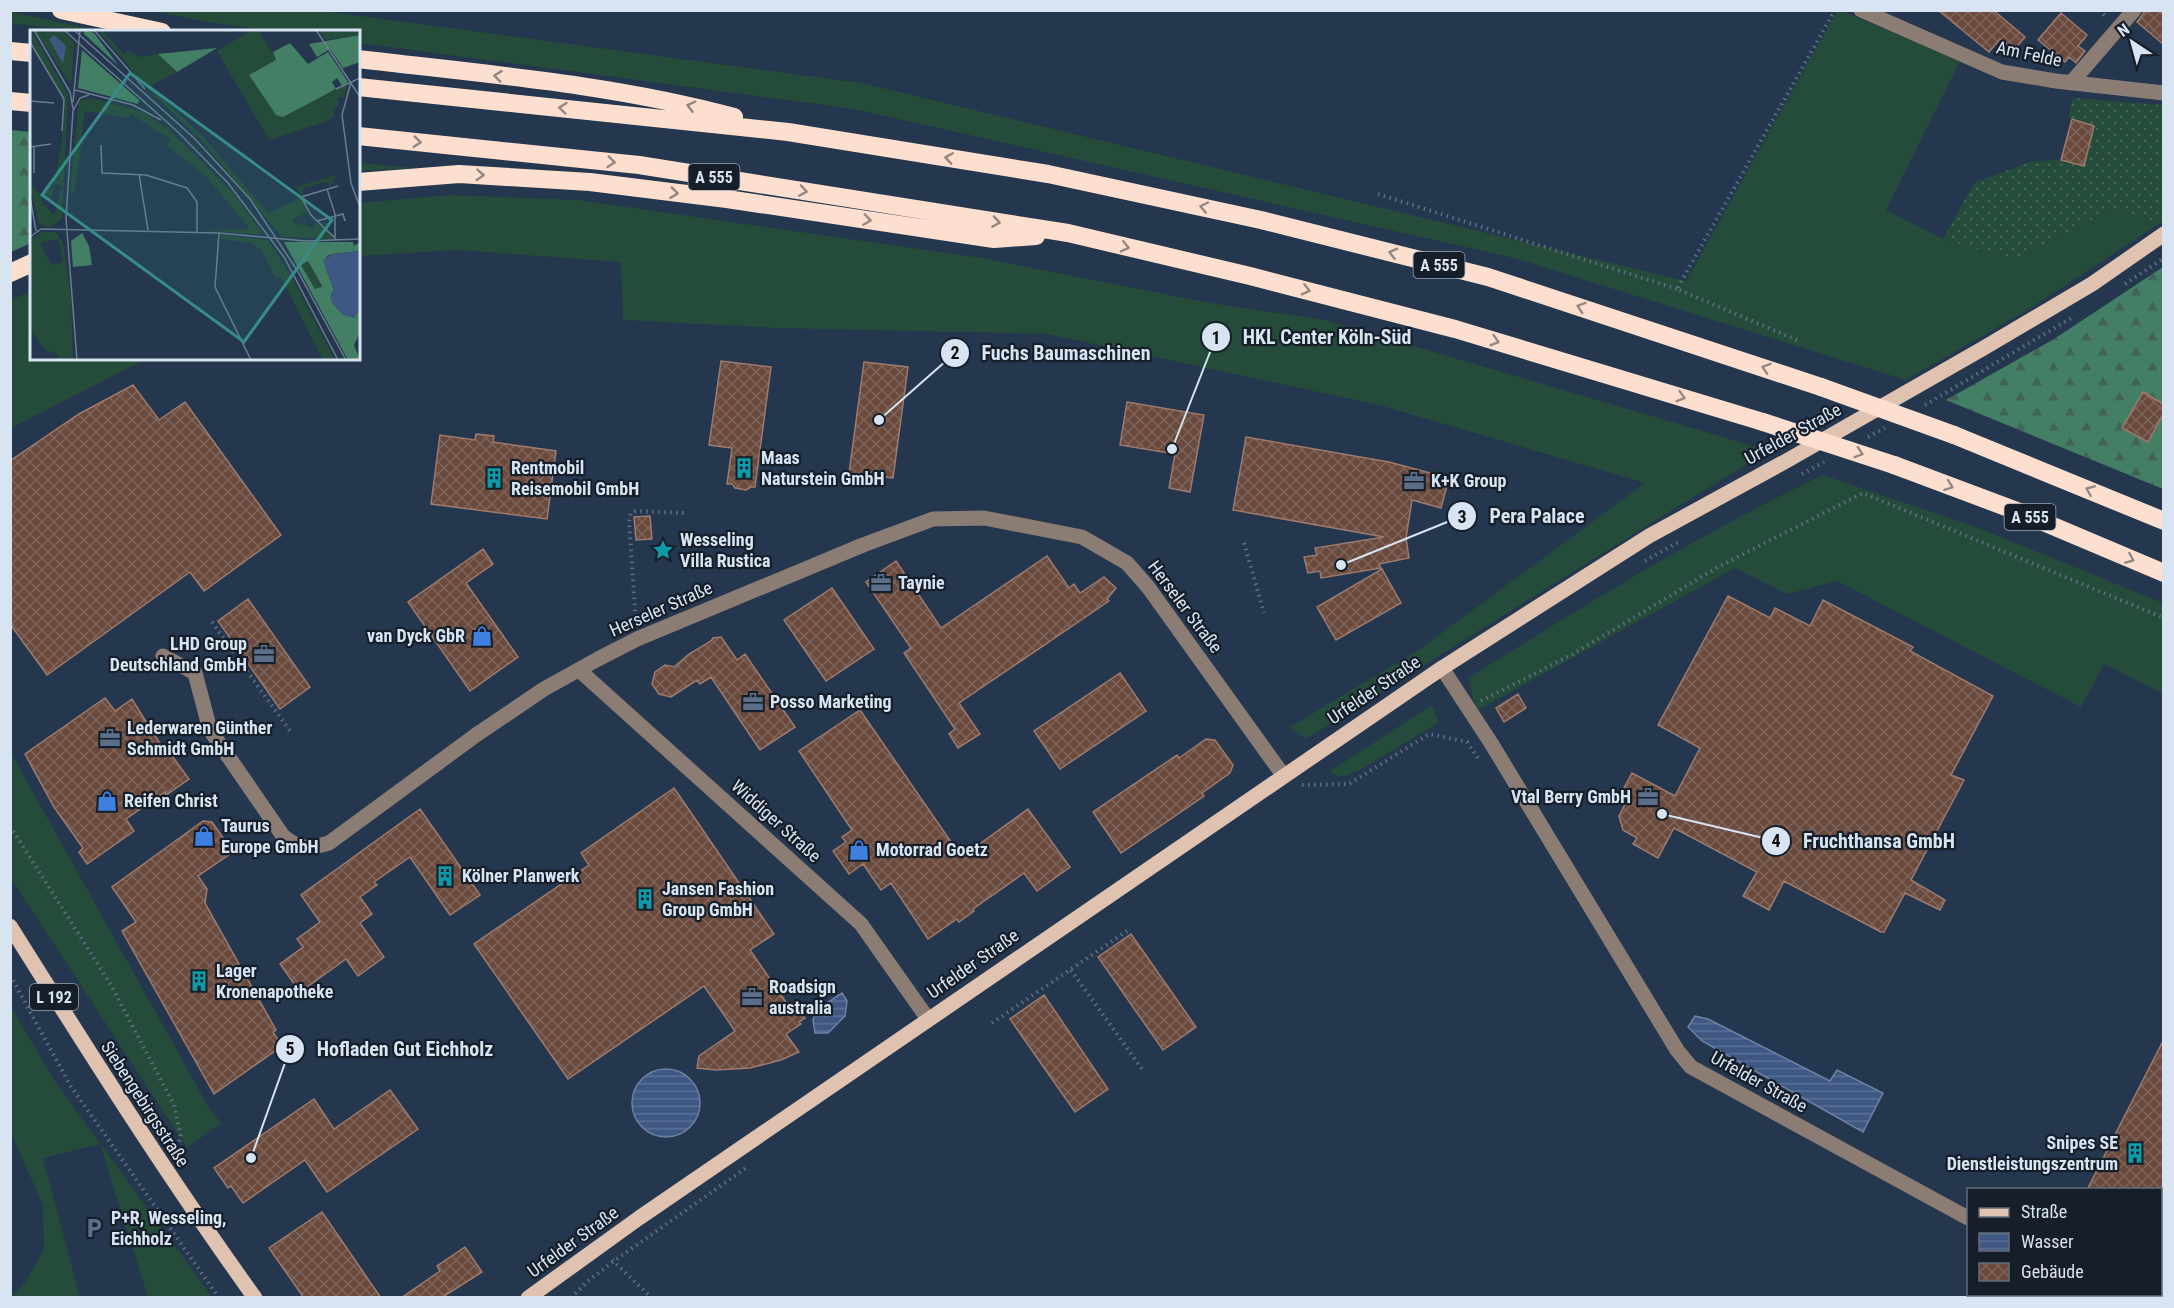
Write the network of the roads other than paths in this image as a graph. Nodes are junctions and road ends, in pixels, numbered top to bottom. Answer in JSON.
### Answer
{"nodes":[{"id":1,"x":60,"y":10,"type":"edge"},
{"id":2,"x":1861,"y":10,"type":"edge"},
{"id":3,"x":2134,"y":10,"type":"edge"},
{"id":4,"x":153,"y":30,"type":"edge"},
{"id":5,"x":10,"y":51,"type":"edge"},
{"id":6,"x":30,"y":53,"type":"edge"},
{"id":7,"x":360,"y":59,"type":"edge"},
{"id":8,"x":2071,"y":83,"type":"junction"},
{"id":9,"x":360,"y":87,"type":"edge"},
{"id":10,"x":2163,"y":93,"type":"edge"},
{"id":11,"x":10,"y":101,"type":"edge"},
{"id":12,"x":30,"y":103,"type":"edge"},
{"id":13,"x":788,"y":132,"type":"junction"},
{"id":14,"x":360,"y":136,"type":"edge"},
{"id":15,"x":360,"y":182,"type":"edge"},
{"id":16,"x":1068,"y":233,"type":"junction"},
{"id":17,"x":2163,"y":234,"type":"edge"},
{"id":18,"x":30,"y":265,"type":"edge"},
{"id":19,"x":10,"y":273,"type":"edge"},
{"id":20,"x":2163,"y":521,"type":"edge"},
{"id":21,"x":2163,"y":573,"type":"edge"},
{"id":22,"x":163,"y":656,"type":"dead end"},
{"id":23,"x":1442,"y":668,"type":"junction"},
{"id":24,"x":579,"y":670,"type":"junction"},
{"id":25,"x":1283,"y":775,"type":"junction"},
{"id":26,"x":10,"y":926,"type":"edge"},
{"id":27,"x":928,"y":1019,"type":"junction"},
{"id":28,"x":1967,"y":1217,"type":"edge"},
{"id":29,"x":255,"y":1298,"type":"edge"},
{"id":30,"x":528,"y":1298,"type":"edge"}],
"edges":[{"from":1,"to":4,"type":"highway"},
{"from":2,"to":8,"type":"street","name":"Am Felde"},
{"from":3,"to":8,"type":"street"},
{"from":5,"to":6,"type":"highway"},
{"from":13,"to":7,"type":"highway","one_way":true},
{"from":8,"to":10,"type":"street","name":"Am Felde"},
{"from":13,"to":9,"type":"highway","number":"A 555","one_way":true},
{"from":11,"to":12,"type":"highway"},
{"from":20,"to":13,"type":"highway","number":"A 555","one_way":true,"bridge":true},
{"from":14,"to":16,"type":"highway","number":"A 555","one_way":true},
{"from":15,"to":16,"type":"highway","one_way":true},
{"from":16,"to":21,"type":"highway","number":"A 555","one_way":true,"bridge":true},
{"from":17,"to":23,"type":"main road","name":"Urfelder Straße"},
{"from":18,"to":19,"type":"highway"},
{"from":22,"to":24,"type":"street","name":"Herseler Straße"},
{"from":23,"to":25,"type":"main road","name":"Urfelder Straße"},
{"from":23,"to":28,"type":"street","name":"Urfelder Straße"},
{"from":24,"to":25,"type":"street","name":"Herseler Straße"},
{"from":24,"to":27,"type":"street","name":"Widdiger Straße"},
{"from":25,"to":27,"type":"main road","name":"Urfelder Straße"},
{"from":26,"to":29,"type":"main road","name":"Siebengebirgsstraße","number":"L 192"},
{"from":27,"to":30,"type":"main road","name":"Urfelder Straße"}]}
